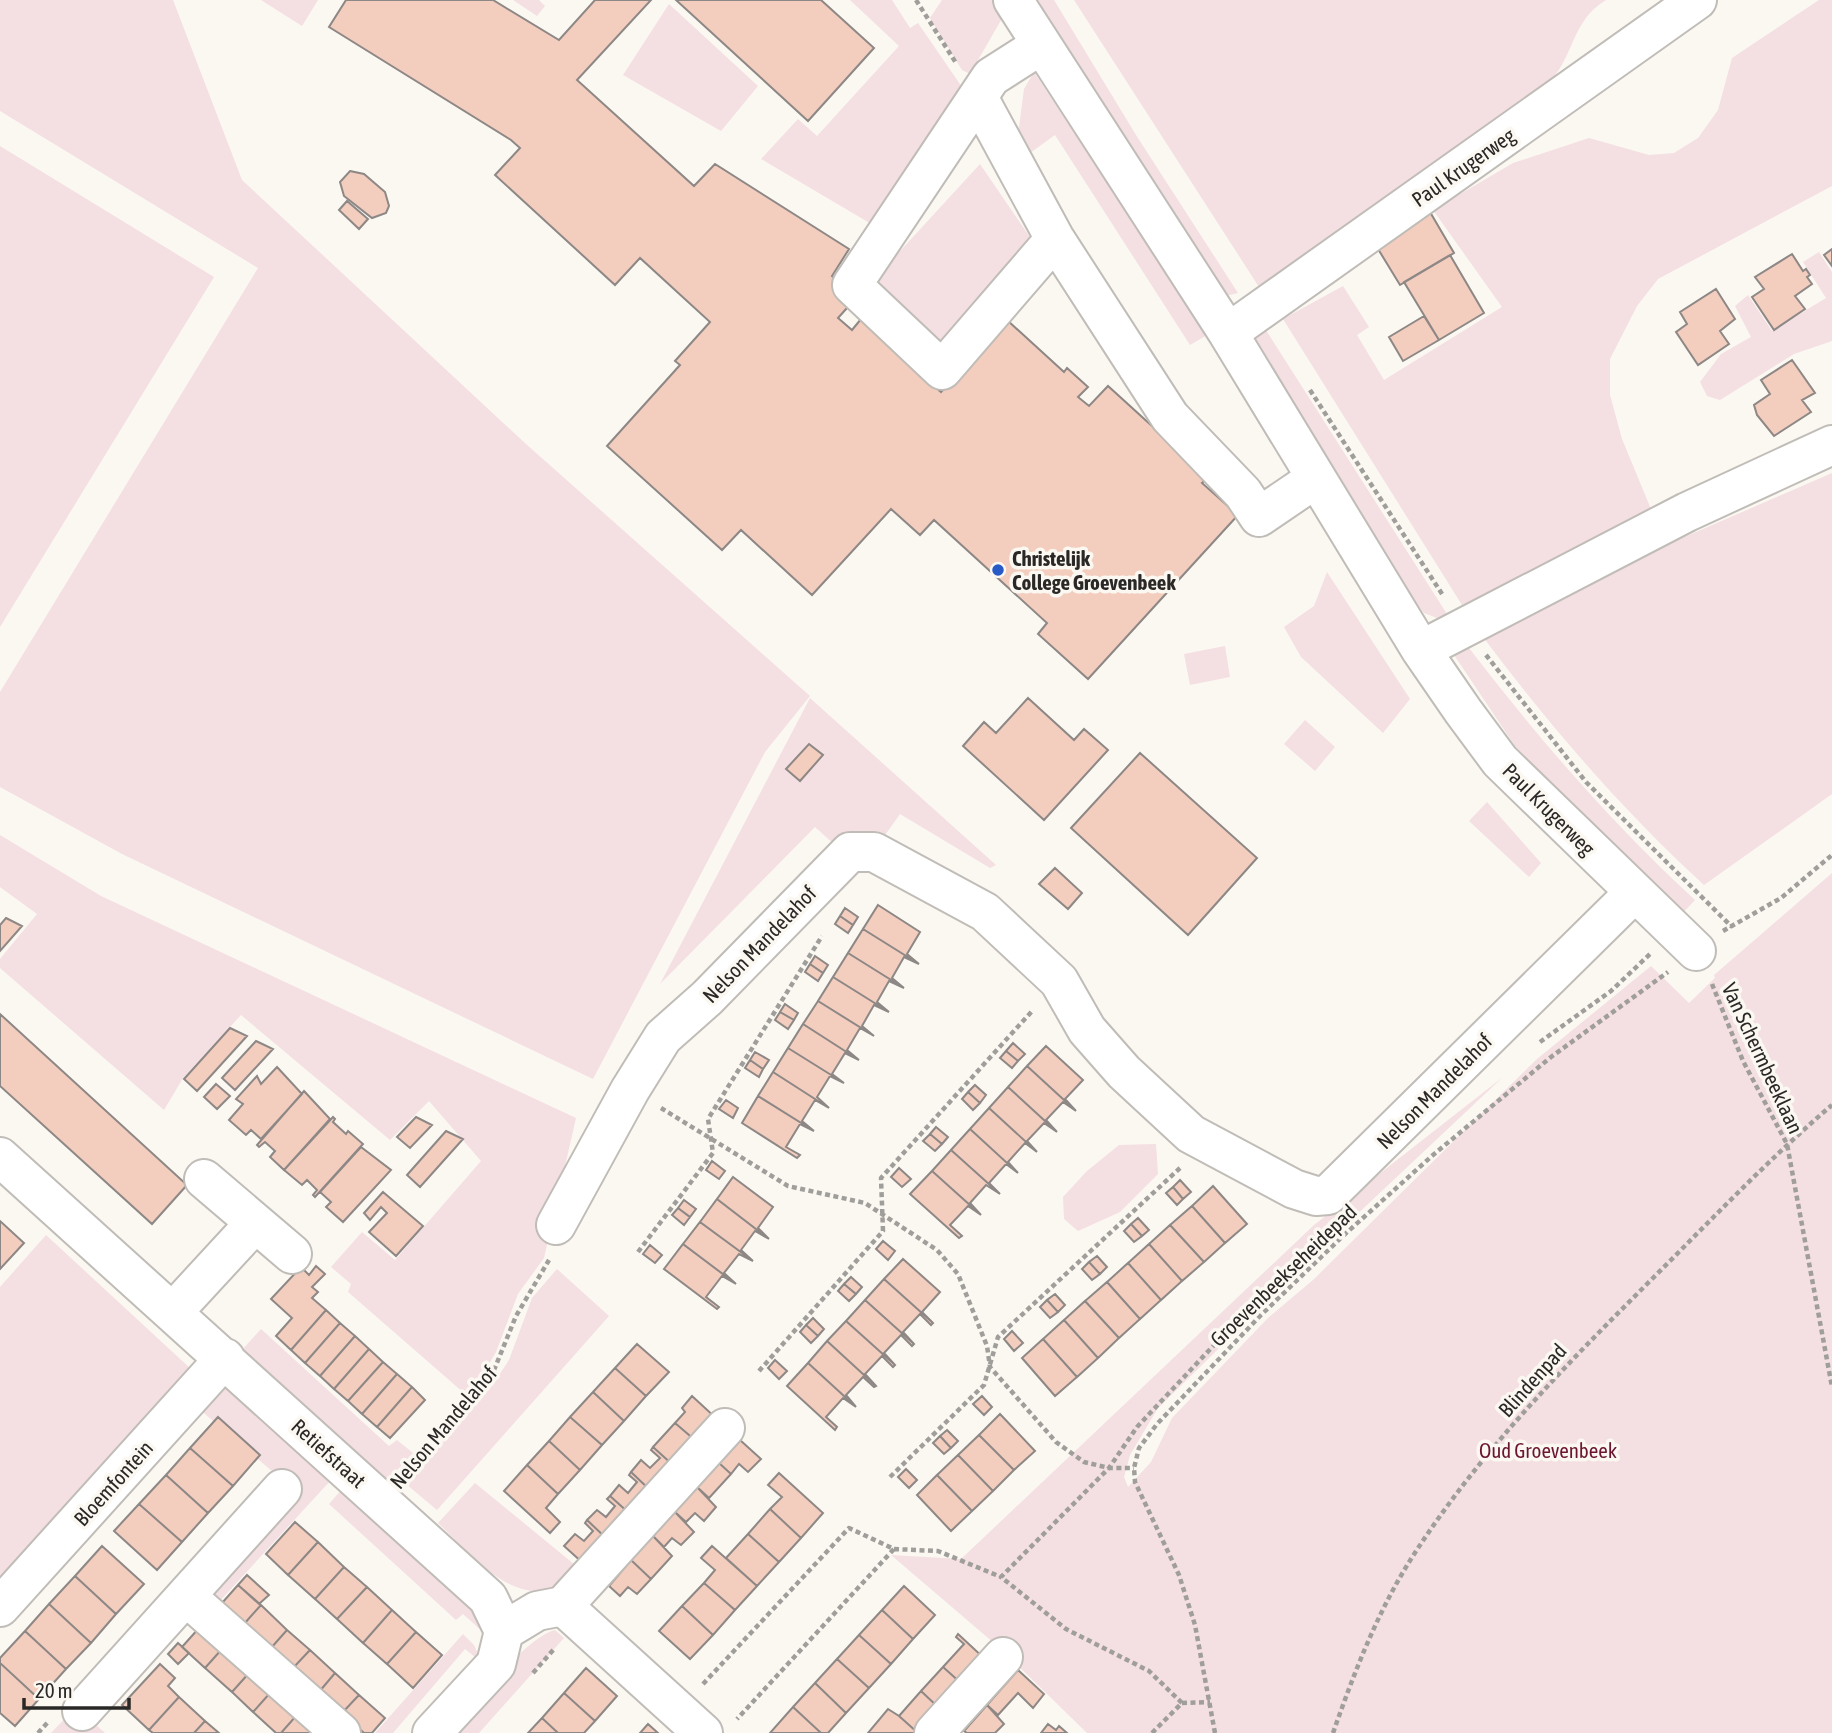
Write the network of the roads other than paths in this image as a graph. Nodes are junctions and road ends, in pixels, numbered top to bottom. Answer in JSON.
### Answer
{"nodes":[{"id":1,"x":1013,"y":0,"type":"edge"},
{"id":2,"x":1697,"y":0,"type":"edge"},
{"id":3,"x":1041,"y":45,"type":"junction"},
{"id":4,"x":978,"y":97,"type":"junction"},
{"id":5,"x":1055,"y":239,"type":"junction"},
{"id":6,"x":1228,"y":333,"type":"junction"},
{"id":7,"x":1832,"y":445,"type":"edge"},
{"id":8,"x":1315,"y":479,"type":"junction"},
{"id":9,"x":1420,"y":650,"type":"junction"},
{"id":10,"x":1634,"y":893,"type":"junction"},
{"id":11,"x":1696,"y":951,"type":"road end"},
{"id":12,"x":0,"y":1157,"type":"edge"},
{"id":13,"x":204,"y":1179,"type":"dead end"},
{"id":14,"x":255,"y":1223,"type":"junction"},
{"id":15,"x":556,"y":1225,"type":"road end"},
{"id":16,"x":292,"y":1254,"type":"dead end"},
{"id":17,"x":173,"y":1312,"type":"junction"},
{"id":18,"x":225,"y":1358,"type":"junction"},
{"id":19,"x":725,"y":1428,"type":"dead end"},
{"id":20,"x":282,"y":1489,"type":"dead end"},
{"id":21,"x":187,"y":1597,"type":"junction"},
{"id":22,"x":564,"y":1606,"type":"junction"},
{"id":23,"x":0,"y":1607,"type":"edge"},
{"id":24,"x":504,"y":1632,"type":"junction"},
{"id":25,"x":1003,"y":1657,"type":"dead end"},
{"id":26,"x":82,"y":1711,"type":"dead end"},
{"id":27,"x":705,"y":1722,"type":"edge"},
{"id":28,"x":341,"y":1733,"type":"edge"},
{"id":29,"x":432,"y":1733,"type":"edge"},
{"id":30,"x":934,"y":1733,"type":"edge"}],
"edges":[{"from":1,"to":3,"type":"street","name":"Paul Krugerweg"},
{"from":2,"to":6,"type":"street","name":"Paul Krugerweg"},
{"from":3,"to":4,"type":"street"},
{"from":3,"to":6,"type":"street","name":"Paul Krugerweg"},
{"from":4,"to":5,"type":"street"},
{"from":4,"to":5,"type":"street"},
{"from":5,"to":8,"type":"street"},
{"from":6,"to":8,"type":"street","name":"Paul Krugerweg"},
{"from":7,"to":9,"type":"street"},
{"from":8,"to":9,"type":"street","name":"Paul Krugerweg"},
{"from":9,"to":10,"type":"street","name":"Paul Krugerweg"},
{"from":10,"to":11,"type":"street","name":"Paul Krugerweg"},
{"from":10,"to":15,"type":"street","name":"Nelson Mandelahof"},
{"from":12,"to":17,"type":"street","name":"Retiefstraat"},
{"from":13,"to":14,"type":"street"},
{"from":14,"to":16,"type":"street"},
{"from":14,"to":17,"type":"street"},
{"from":17,"to":18,"type":"street","name":"Retiefstraat"},
{"from":18,"to":23,"type":"street","name":"Bloemfontein"},
{"from":18,"to":24,"type":"street","name":"Retiefstraat"},
{"from":19,"to":22,"type":"street"},
{"from":20,"to":21,"type":"street"},
{"from":21,"to":26,"type":"street"},
{"from":21,"to":28,"type":"street"},
{"from":22,"to":24,"type":"street"},
{"from":22,"to":27,"type":"street"},
{"from":24,"to":29,"type":"street"},
{"from":25,"to":30,"type":"street"}]}
